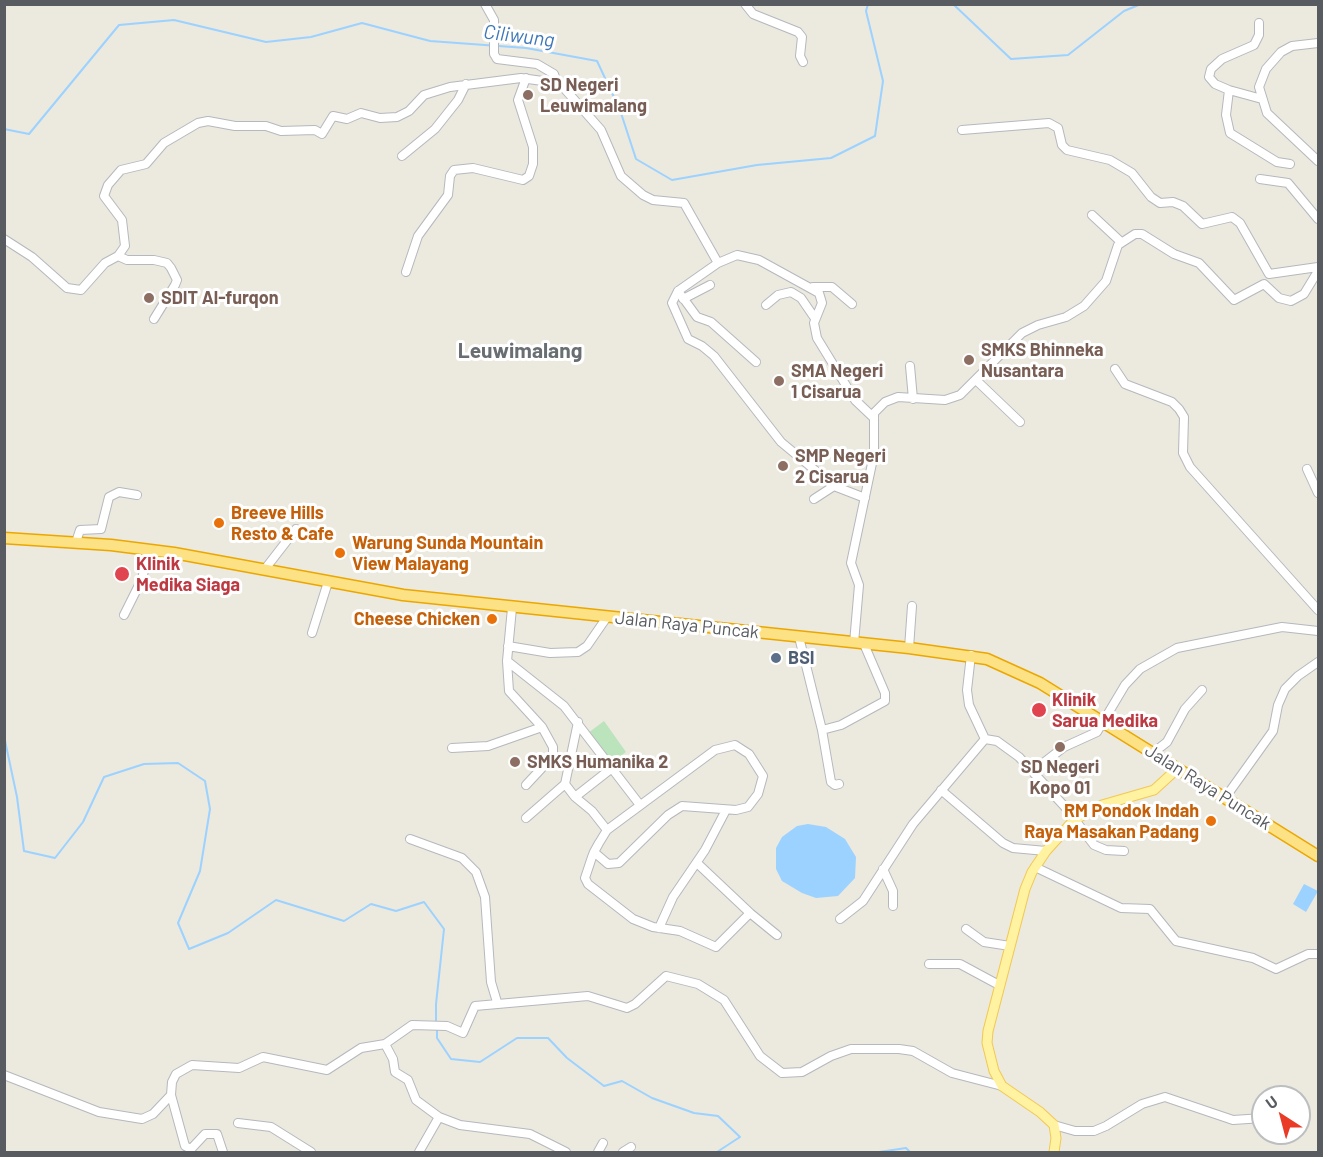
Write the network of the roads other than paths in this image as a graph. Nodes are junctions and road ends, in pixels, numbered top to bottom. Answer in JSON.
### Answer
{"nodes":[{"id":1,"x":745,"y":4,"type":"edge"},
{"id":2,"x":486,"y":5,"type":"edge"},
{"id":3,"x":1259,"y":23,"type":"dead end"},
{"id":4,"x":1318,"y":43,"type":"edge"},
{"id":5,"x":803,"y":62,"type":"dead end"},
{"id":6,"x":526,"y":78,"type":"junction"},
{"id":7,"x":557,"y":82,"type":"junction"},
{"id":8,"x":466,"y":84,"type":"junction"},
{"id":9,"x":1229,"y":90,"type":"junction"},
{"id":10,"x":1262,"y":99,"type":"junction"},
{"id":11,"x":962,"y":130,"type":"dead end"},
{"id":12,"x":402,"y":156,"type":"dead end"},
{"id":13,"x":1318,"y":161,"type":"edge"},
{"id":14,"x":1290,"y":164,"type":"dead end"},
{"id":15,"x":1260,"y":178,"type":"dead end"},
{"id":16,"x":1092,"y":215,"type":"dead end"},
{"id":17,"x":1318,"y":219,"type":"edge"},
{"id":18,"x":4,"y":238,"type":"edge"},
{"id":19,"x":1121,"y":242,"type":"junction"},
{"id":20,"x":118,"y":256,"type":"junction"},
{"id":21,"x":718,"y":263,"type":"junction"},
{"id":22,"x":1318,"y":269,"type":"edge"},
{"id":23,"x":406,"y":272,"type":"dead end"},
{"id":24,"x":710,"y":285,"type":"dead end"},
{"id":25,"x":810,"y":286,"type":"junction"},
{"id":26,"x":681,"y":295,"type":"junction"},
{"id":27,"x":801,"y":298,"type":"junction"},
{"id":28,"x":852,"y":304,"type":"dead end"},
{"id":29,"x":766,"y":305,"type":"dead end"},
{"id":30,"x":814,"y":317,"type":"junction"},
{"id":31,"x":154,"y":319,"type":"dead end"},
{"id":32,"x":756,"y":362,"type":"dead end"},
{"id":33,"x":910,"y":366,"type":"dead end"},
{"id":34,"x":1115,"y":369,"type":"dead end"},
{"id":35,"x":976,"y":380,"type":"junction"},
{"id":36,"x":913,"y":399,"type":"junction"},
{"id":37,"x":874,"y":418,"type":"junction"},
{"id":38,"x":1020,"y":422,"type":"dead end"},
{"id":39,"x":1307,"y":469,"type":"dead end"},
{"id":40,"x":834,"y":486,"type":"junction"},
{"id":41,"x":1318,"y":493,"type":"edge"},
{"id":42,"x":137,"y":495,"type":"dead end"},
{"id":43,"x":865,"y":498,"type":"junction"},
{"id":44,"x":814,"y":499,"type":"dead end"},
{"id":45,"x":296,"y":529,"type":"dead end"},
{"id":46,"x":4,"y":538,"type":"edge"},
{"id":47,"x":76,"y":542,"type":"junction"},
{"id":48,"x":149,"y":550,"type":"junction"},
{"id":49,"x":265,"y":569,"type":"junction"},
{"id":50,"x":328,"y":582,"type":"junction"},
{"id":51,"x":912,"y":606,"type":"dead end"},
{"id":52,"x":512,"y":608,"type":"junction"},
{"id":53,"x":1318,"y":610,"type":"edge"},
{"id":54,"x":124,"y":615,"type":"dead end"},
{"id":55,"x":607,"y":617,"type":"junction"},
{"id":56,"x":1318,"y":631,"type":"edge"},
{"id":57,"x":312,"y":633,"type":"dead end"},
{"id":58,"x":799,"y":637,"type":"junction"},
{"id":59,"x":859,"y":643,"type":"junction"},
{"id":60,"x":508,"y":646,"type":"junction"},
{"id":61,"x":909,"y":648,"type":"junction"},
{"id":62,"x":971,"y":655,"type":"junction"},
{"id":63,"x":507,"y":661,"type":"junction"},
{"id":64,"x":1318,"y":662,"type":"edge"},
{"id":65,"x":1202,"y":690,"type":"dead end"},
{"id":66,"x":578,"y":722,"type":"junction"},
{"id":67,"x":1104,"y":722,"type":"junction"},
{"id":68,"x":542,"y":727,"type":"junction"},
{"id":69,"x":822,"y":730,"type":"junction"},
{"id":70,"x":985,"y":739,"type":"junction"},
{"id":71,"x":452,"y":748,"type":"dead end"},
{"id":72,"x":1153,"y":753,"type":"junction"},
{"id":73,"x":612,"y":768,"type":"junction"},
{"id":74,"x":1178,"y":768,"type":"junction"},
{"id":75,"x":1033,"y":771,"type":"junction"},
{"id":76,"x":566,"y":784,"type":"junction"},
{"id":77,"x":839,"y":784,"type":"dead end"},
{"id":78,"x":526,"y":785,"type":"dead end"},
{"id":79,"x":941,"y":790,"type":"junction"},
{"id":80,"x":575,"y":797,"type":"junction"},
{"id":81,"x":1225,"y":798,"type":"junction"},
{"id":82,"x":640,"y":806,"type":"junction"},
{"id":83,"x":726,"y":810,"type":"junction"},
{"id":84,"x":526,"y":818,"type":"dead end"},
{"id":85,"x":1074,"y":820,"type":"junction"},
{"id":86,"x":607,"y":830,"type":"junction"},
{"id":87,"x":410,"y":839,"type":"dead end"},
{"id":88,"x":1046,"y":850,"type":"junction"},
{"id":89,"x":1124,"y":851,"type":"dead end"},
{"id":90,"x":594,"y":852,"type":"junction"},
{"id":91,"x":1318,"y":856,"type":"edge"},
{"id":92,"x":697,"y":863,"type":"junction"},
{"id":93,"x":1035,"y":867,"type":"junction"},
{"id":94,"x":883,"y":868,"type":"junction"},
{"id":95,"x":893,"y":906,"type":"dead end"},
{"id":96,"x":750,"y":913,"type":"junction"},
{"id":97,"x":840,"y":919,"type":"dead end"},
{"id":98,"x":659,"y":928,"type":"junction"},
{"id":99,"x":966,"y":929,"type":"dead end"},
{"id":100,"x":777,"y":935,"type":"dead end"},
{"id":101,"x":1010,"y":946,"type":"junction"},
{"id":102,"x":1318,"y":954,"type":"edge"},
{"id":103,"x":929,"y":964,"type":"dead end"},
{"id":104,"x":999,"y":985,"type":"junction"},
{"id":105,"x":497,"y":1002,"type":"junction"},
{"id":106,"x":385,"y":1044,"type":"junction"},
{"id":107,"x":4,"y":1075,"type":"edge"},
{"id":108,"x":1002,"y":1086,"type":"junction"},
{"id":109,"x":171,"y":1095,"type":"junction"},
{"id":110,"x":439,"y":1117,"type":"junction"},
{"id":111,"x":1251,"y":1119,"type":"edge"},
{"id":112,"x":238,"y":1123,"type":"dead end"},
{"id":113,"x":1054,"y":1125,"type":"junction"},
{"id":114,"x":603,"y":1143,"type":"dead end"},
{"id":115,"x":631,"y":1147,"type":"dead end"},
{"id":116,"x":223,"y":1152,"type":"edge"},
{"id":117,"x":311,"y":1152,"type":"edge"},
{"id":118,"x":419,"y":1152,"type":"edge"},
{"id":119,"x":566,"y":1152,"type":"edge"},
{"id":120,"x":598,"y":1152,"type":"edge"},
{"id":121,"x":623,"y":1152,"type":"edge"},
{"id":122,"x":1054,"y":1152,"type":"edge"}],
"edges":[{"from":1,"to":5,"type":"street"},
{"from":2,"to":7,"type":"street"},
{"from":3,"to":9,"type":"street"},
{"from":4,"to":10,"type":"street"},
{"from":6,"to":7,"type":"street"},
{"from":6,"to":8,"type":"street"},
{"from":6,"to":23,"type":"street"},
{"from":7,"to":21,"type":"street"},
{"from":8,"to":12,"type":"street"},
{"from":8,"to":20,"type":"street"},
{"from":9,"to":10,"type":"street"},
{"from":9,"to":14,"type":"street"},
{"from":10,"to":13,"type":"street"},
{"from":11,"to":22,"type":"street"},
{"from":15,"to":17,"type":"street"},
{"from":16,"to":19,"type":"street"},
{"from":18,"to":20,"type":"street"},
{"from":19,"to":22,"type":"street"},
{"from":19,"to":35,"type":"street"},
{"from":20,"to":31,"type":"street"},
{"from":21,"to":25,"type":"street"},
{"from":21,"to":26,"type":"street"},
{"from":24,"to":26,"type":"street"},
{"from":25,"to":27,"type":"street"},
{"from":25,"to":28,"type":"street"},
{"from":25,"to":30,"type":"street"},
{"from":26,"to":32,"type":"street"},
{"from":26,"to":40,"type":"street"},
{"from":27,"to":29,"type":"street"},
{"from":27,"to":30,"type":"street"},
{"from":30,"to":37,"type":"street"},
{"from":33,"to":36,"type":"street"},
{"from":34,"to":53,"type":"street"},
{"from":35,"to":36,"type":"street"},
{"from":35,"to":38,"type":"street"},
{"from":36,"to":37,"type":"street"},
{"from":37,"to":43,"type":"street"},
{"from":39,"to":41,"type":"street"},
{"from":40,"to":43,"type":"street"},
{"from":40,"to":44,"type":"street"},
{"from":42,"to":47,"type":"street"},
{"from":43,"to":59,"type":"street"},
{"from":45,"to":49,"type":"street"},
{"from":46,"to":47,"type":"highway","name":"Jalan Raya Puncak"},
{"from":47,"to":48,"type":"highway","name":"Jalan Raya Puncak"},
{"from":48,"to":49,"type":"highway","name":"Jalan Raya Puncak"},
{"from":48,"to":54,"type":"street"},
{"from":49,"to":50,"type":"highway","name":"Jalan Raya Puncak"},
{"from":50,"to":52,"type":"highway","name":"Jalan Raya Puncak"},
{"from":50,"to":57,"type":"street"},
{"from":51,"to":61,"type":"street"},
{"from":52,"to":55,"type":"highway","name":"Jalan Raya Puncak"},
{"from":52,"to":60,"type":"street"},
{"from":55,"to":58,"type":"highway","name":"Jalan Raya Puncak"},
{"from":55,"to":60,"type":"street"},
{"from":56,"to":67,"type":"street"},
{"from":58,"to":59,"type":"highway","name":"Jalan Raya Puncak"},
{"from":58,"to":69,"type":"street"},
{"from":59,"to":61,"type":"highway","name":"Jalan Raya Puncak"},
{"from":59,"to":69,"type":"street"},
{"from":60,"to":63,"type":"street"},
{"from":61,"to":62,"type":"highway","name":"Jalan Raya Puncak"},
{"from":62,"to":67,"type":"highway","name":"Jalan Raya Puncak"},
{"from":62,"to":70,"type":"street"},
{"from":63,"to":66,"type":"street"},
{"from":63,"to":68,"type":"street"},
{"from":64,"to":81,"type":"street"},
{"from":65,"to":72,"type":"street"},
{"from":66,"to":73,"type":"street"},
{"from":66,"to":76,"type":"street"},
{"from":67,"to":72,"type":"highway","name":"Jalan Raya Puncak"},
{"from":67,"to":75,"type":"street"},
{"from":68,"to":71,"type":"street"},
{"from":68,"to":78,"type":"street"},
{"from":69,"to":77,"type":"street"},
{"from":70,"to":75,"type":"street"},
{"from":70,"to":79,"type":"street"},
{"from":72,"to":74,"type":"highway","name":"Jalan Raya Puncak"},
{"from":73,"to":80,"type":"street"},
{"from":73,"to":82,"type":"street"},
{"from":74,"to":81,"type":"highway","name":"Jalan Raya Puncak"},
{"from":74,"to":85,"type":"main road"},
{"from":75,"to":85,"type":"street"},
{"from":76,"to":80,"type":"street"},
{"from":76,"to":84,"type":"street"},
{"from":79,"to":88,"type":"street"},
{"from":79,"to":94,"type":"street"},
{"from":80,"to":86,"type":"street"},
{"from":81,"to":91,"type":"highway","name":"Jalan Raya Puncak"},
{"from":82,"to":83,"type":"street"},
{"from":82,"to":86,"type":"street"},
{"from":83,"to":90,"type":"street"},
{"from":83,"to":92,"type":"street"},
{"from":85,"to":88,"type":"main road"},
{"from":85,"to":89,"type":"street"},
{"from":86,"to":90,"type":"street"},
{"from":87,"to":105,"type":"street"},
{"from":88,"to":93,"type":"main road"},
{"from":90,"to":98,"type":"street"},
{"from":92,"to":96,"type":"street"},
{"from":92,"to":98,"type":"street"},
{"from":93,"to":101,"type":"main road"},
{"from":93,"to":102,"type":"street"},
{"from":94,"to":95,"type":"street"},
{"from":94,"to":97,"type":"street"},
{"from":96,"to":98,"type":"street"},
{"from":96,"to":100,"type":"street"},
{"from":99,"to":101,"type":"street"},
{"from":101,"to":104,"type":"main road"},
{"from":103,"to":104,"type":"street"},
{"from":104,"to":108,"type":"main road"},
{"from":105,"to":106,"type":"street"},
{"from":105,"to":108,"type":"street"},
{"from":106,"to":109,"type":"street"},
{"from":106,"to":110,"type":"street"},
{"from":107,"to":109,"type":"street"},
{"from":108,"to":113,"type":"main road"},
{"from":109,"to":116,"type":"street"},
{"from":110,"to":118,"type":"street"},
{"from":110,"to":119,"type":"street"},
{"from":111,"to":113,"type":"street"},
{"from":112,"to":117,"type":"street"},
{"from":113,"to":122,"type":"main road"},
{"from":114,"to":120,"type":"street"},
{"from":115,"to":121,"type":"street"}]}
